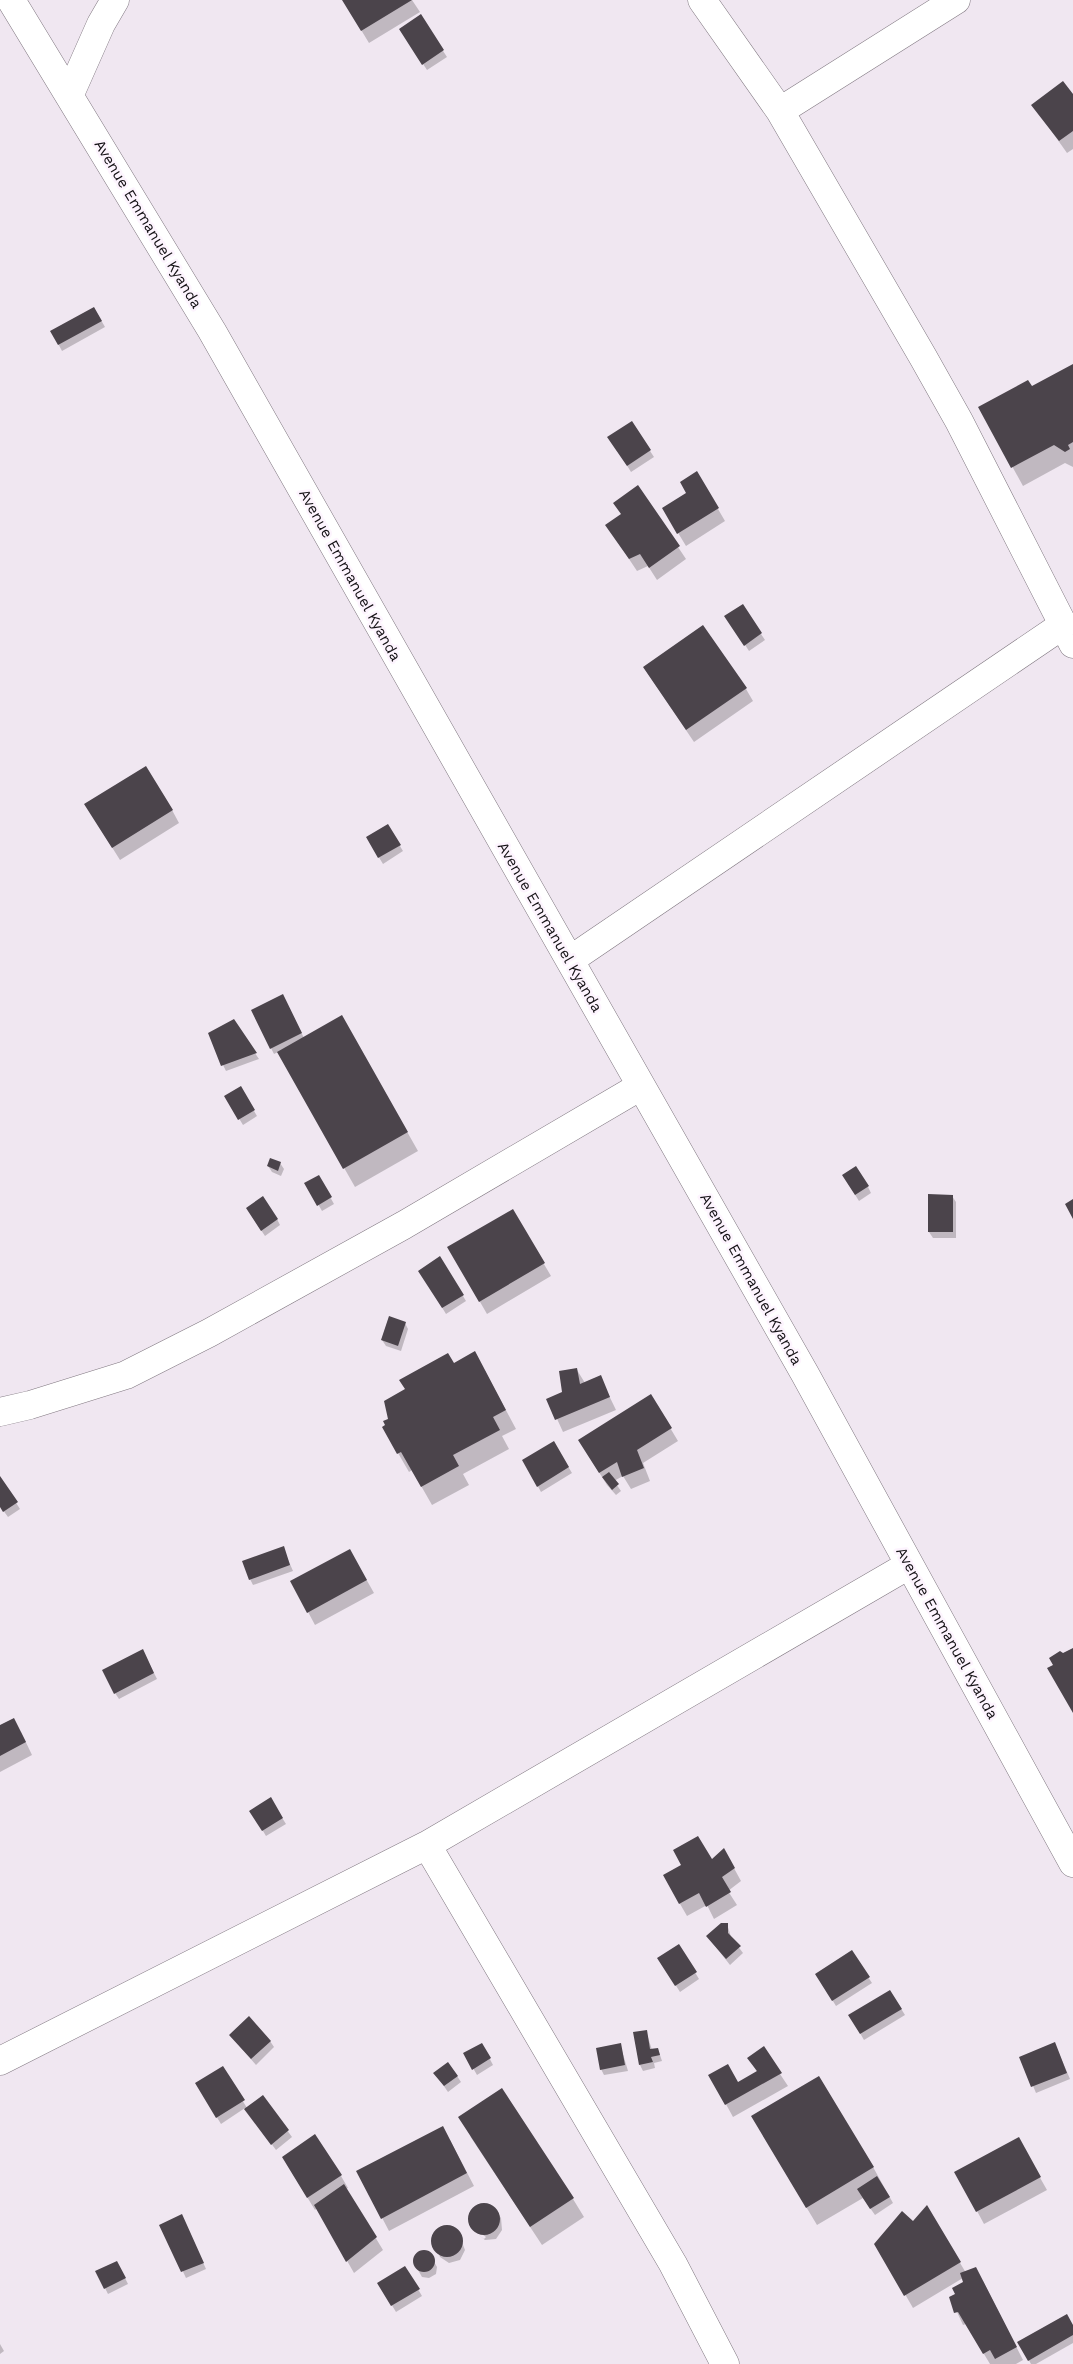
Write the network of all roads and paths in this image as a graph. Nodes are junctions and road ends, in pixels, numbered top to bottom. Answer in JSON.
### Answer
{"nodes":[{"id":1,"x":11,"y":0,"type":"edge"},
{"id":2,"x":115,"y":0,"type":"edge"},
{"id":3,"x":702,"y":0,"type":"edge"},
{"id":4,"x":956,"y":0,"type":"edge"},
{"id":5,"x":70,"y":94,"type":"junction"},
{"id":6,"x":780,"y":112,"type":"junction"},
{"id":7,"x":1068,"y":634,"type":"edge"},
{"id":8,"x":570,"y":960,"type":"junction"},
{"id":9,"x":641,"y":1086,"type":"junction"},
{"id":10,"x":0,"y":1412,"type":"edge"},
{"id":11,"x":909,"y":1565,"type":"junction"},
{"id":12,"x":427,"y":1846,"type":"junction"},
{"id":13,"x":1073,"y":1863,"type":"edge"},
{"id":14,"x":0,"y":2061,"type":"edge"},
{"id":15,"x":725,"y":2364,"type":"edge"}],
"edges":[{"from":1,"to":5,"type":"street","name":"Avenue Emmanuel Kyanda"},
{"from":2,"to":5,"type":"street"},
{"from":3,"to":6,"type":"street"},
{"from":4,"to":6,"type":"street"},
{"from":5,"to":8,"type":"street","name":"Avenue Emmanuel Kyanda"},
{"from":6,"to":7,"type":"street"},
{"from":7,"to":8,"type":"street"},
{"from":8,"to":9,"type":"street","name":"Avenue Emmanuel Kyanda"},
{"from":9,"to":10,"type":"street"},
{"from":9,"to":11,"type":"street","name":"Avenue Emmanuel Kyanda"},
{"from":11,"to":12,"type":"street"},
{"from":11,"to":13,"type":"street","name":"Avenue Emmanuel Kyanda"},
{"from":12,"to":14,"type":"street"},
{"from":12,"to":15,"type":"street"}]}
